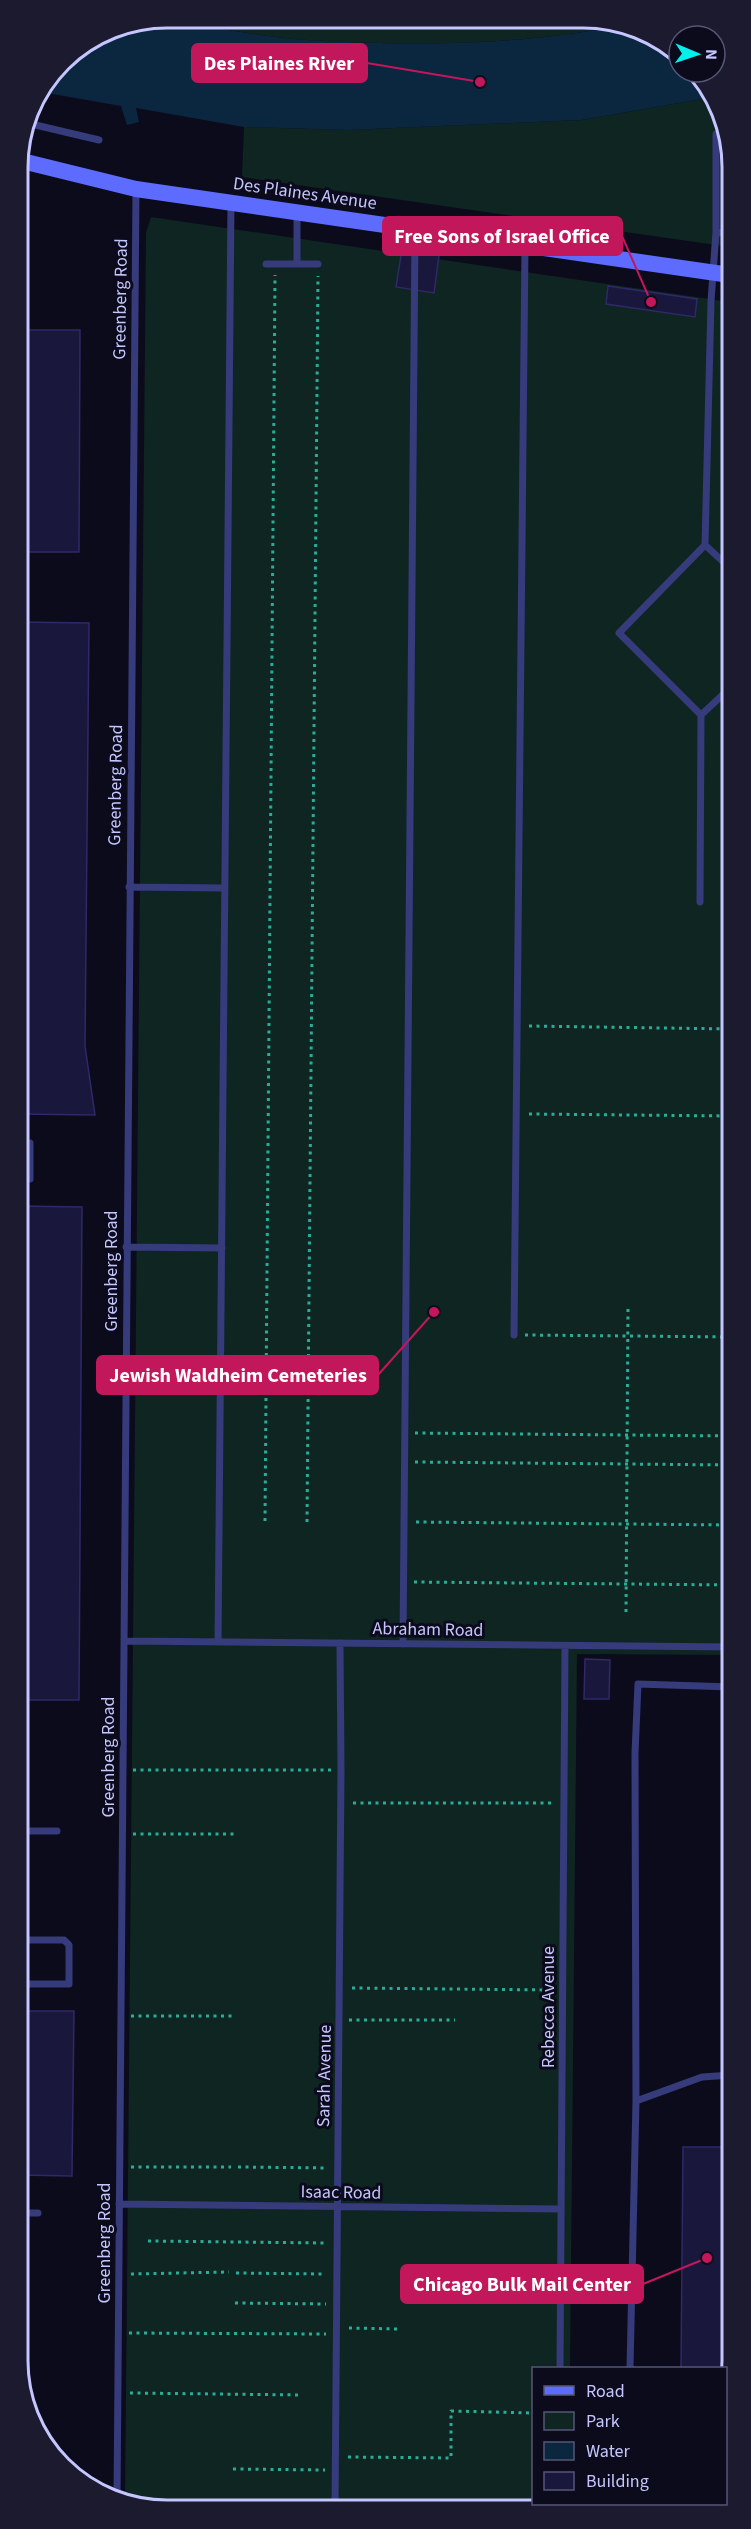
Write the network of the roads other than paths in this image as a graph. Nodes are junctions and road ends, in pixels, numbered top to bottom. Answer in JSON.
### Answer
{"nodes":[{"id":1,"x":35,"y":125,"type":"edge"},
{"id":2,"x":716,"y":134,"type":"dead end"},
{"id":3,"x":99,"y":140,"type":"dead end"},
{"id":4,"x":29,"y":163,"type":"edge"},
{"id":5,"x":136,"y":189,"type":"junction"},
{"id":6,"x":231,"y":202,"type":"junction"},
{"id":7,"x":297,"y":212,"type":"junction"},
{"id":8,"x":415,"y":229,"type":"junction"},
{"id":9,"x":716,"y":232,"type":"junction"},
{"id":10,"x":722,"y":233,"type":"edge"},
{"id":11,"x":525,"y":245,"type":"junction"},
{"id":12,"x":271,"y":264,"type":"road end"},
{"id":13,"x":297,"y":264,"type":"junction"},
{"id":14,"x":318,"y":264,"type":"road end"},
{"id":15,"x":713,"y":273,"type":"junction"},
{"id":16,"x":722,"y":274,"type":"edge"},
{"id":17,"x":705,"y":545,"type":"junction"},
{"id":18,"x":722,"y":561,"type":"edge"},
{"id":19,"x":722,"y":695,"type":"edge"},
{"id":20,"x":701,"y":715,"type":"junction"},
{"id":21,"x":129,"y":887,"type":"junction"},
{"id":22,"x":225,"y":888,"type":"junction"},
{"id":23,"x":700,"y":902,"type":"dead end"},
{"id":24,"x":29,"y":1143,"type":"edge"},
{"id":25,"x":29,"y":1179,"type":"edge"},
{"id":26,"x":126,"y":1247,"type":"junction"},
{"id":27,"x":222,"y":1248,"type":"junction"},
{"id":28,"x":514,"y":1335,"type":"road end"},
{"id":29,"x":124,"y":1641,"type":"junction"},
{"id":30,"x":218,"y":1642,"type":"junction"},
{"id":31,"x":340,"y":1643,"type":"junction"},
{"id":32,"x":403,"y":1644,"type":"junction"},
{"id":33,"x":565,"y":1646,"type":"junction"},
{"id":34,"x":722,"y":1647,"type":"edge"},
{"id":35,"x":722,"y":1687,"type":"edge"},
{"id":36,"x":29,"y":1831,"type":"edge"},
{"id":37,"x":57,"y":1831,"type":"dead end"},
{"id":38,"x":29,"y":1940,"type":"edge"},
{"id":39,"x":29,"y":1984,"type":"edge"},
{"id":40,"x":722,"y":2076,"type":"edge"},
{"id":41,"x":636,"y":2101,"type":"junction"},
{"id":42,"x":119,"y":2205,"type":"junction"},
{"id":43,"x":338,"y":2207,"type":"junction"},
{"id":44,"x":561,"y":2209,"type":"junction"},
{"id":45,"x":29,"y":2213,"type":"edge"},
{"id":46,"x":38,"y":2213,"type":"dead end"},
{"id":47,"x":560,"y":2367,"type":"edge"},
{"id":48,"x":630,"y":2367,"type":"edge"},
{"id":49,"x":117,"y":2491,"type":"edge"},
{"id":50,"x":335,"y":2500,"type":"edge"}],
"edges":[{"from":1,"to":3,"type":"lane"},
{"from":2,"to":9,"type":"lane"},
{"from":4,"to":5,"type":"main road","name":"Des Plaines Avenue"},
{"from":5,"to":6,"type":"main road","name":"Des Plaines Avenue"},
{"from":5,"to":21,"type":"lane","name":"Greenberg Road"},
{"from":6,"to":7,"type":"main road","name":"Des Plaines Avenue"},
{"from":6,"to":22,"type":"lane"},
{"from":7,"to":8,"type":"main road","name":"Des Plaines Avenue"},
{"from":7,"to":13,"type":"lane"},
{"from":8,"to":11,"type":"main road","name":"Des Plaines Avenue"},
{"from":8,"to":32,"type":"lane"},
{"from":9,"to":10,"type":"lane"},
{"from":9,"to":15,"type":"lane"},
{"from":11,"to":15,"type":"main road","name":"Des Plaines Avenue"},
{"from":11,"to":28,"type":"lane"},
{"from":12,"to":13,"type":"lane"},
{"from":13,"to":14,"type":"lane"},
{"from":15,"to":16,"type":"main road","name":"Des Plaines Avenue"},
{"from":15,"to":17,"type":"lane"},
{"from":17,"to":18,"type":"lane"},
{"from":17,"to":20,"type":"lane"},
{"from":19,"to":20,"type":"lane"},
{"from":20,"to":23,"type":"lane"},
{"from":21,"to":22,"type":"lane"},
{"from":21,"to":26,"type":"lane","name":"Greenberg Road"},
{"from":22,"to":27,"type":"lane"},
{"from":24,"to":25,"type":"lane"},
{"from":26,"to":27,"type":"lane"},
{"from":26,"to":29,"type":"lane","name":"Greenberg Road"},
{"from":27,"to":30,"type":"lane"},
{"from":29,"to":30,"type":"lane","name":"Abraham Road"},
{"from":29,"to":42,"type":"lane","name":"Greenberg Road"},
{"from":30,"to":31,"type":"lane","name":"Abraham Road"},
{"from":31,"to":32,"type":"lane","name":"Abraham Road"},
{"from":31,"to":43,"type":"lane","name":"Sarah Avenue"},
{"from":32,"to":33,"type":"lane","name":"Abraham Road"},
{"from":33,"to":34,"type":"lane","name":"Abraham Road"},
{"from":33,"to":44,"type":"lane","name":"Rebecca Avenue"},
{"from":35,"to":41,"type":"lane"},
{"from":36,"to":37,"type":"lane"},
{"from":38,"to":39,"type":"lane"},
{"from":40,"to":41,"type":"lane"},
{"from":41,"to":48,"type":"lane"},
{"from":42,"to":43,"type":"lane","name":"Isaac Road"},
{"from":42,"to":49,"type":"lane","name":"Greenberg Road"},
{"from":43,"to":44,"type":"lane","name":"Isaac Road"},
{"from":43,"to":50,"type":"lane","name":"Sarah Avenue"},
{"from":44,"to":47,"type":"lane","name":"Rebecca Avenue"},
{"from":45,"to":46,"type":"lane"}]}
